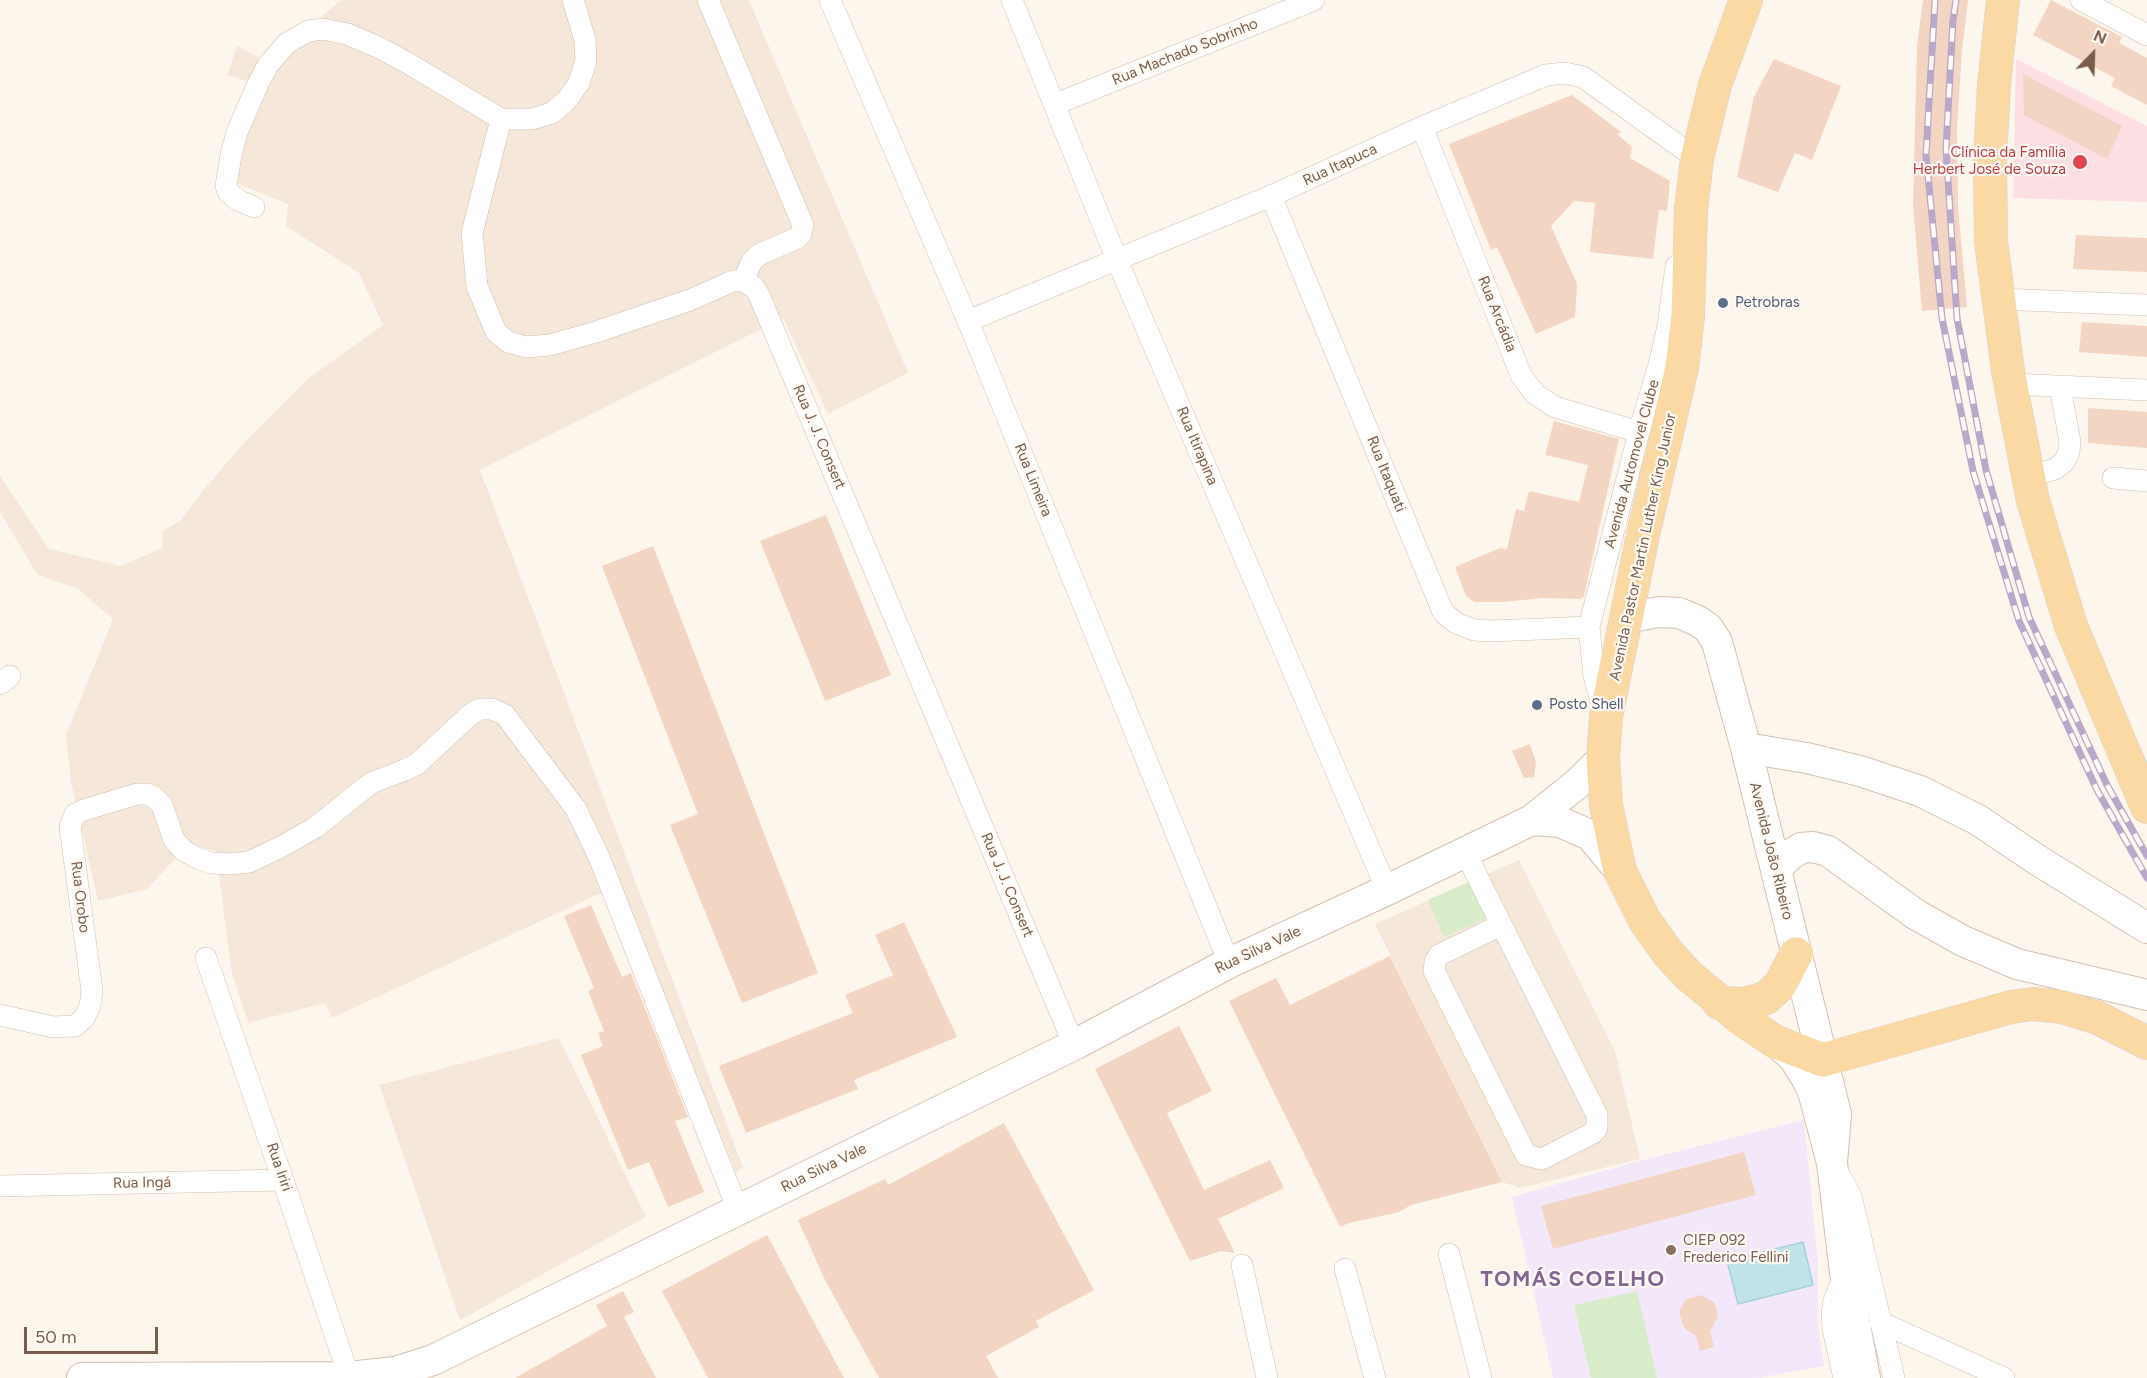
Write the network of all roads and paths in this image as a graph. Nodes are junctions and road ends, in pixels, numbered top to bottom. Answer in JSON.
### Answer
{"nodes":[{"id":1,"x":573,"y":0,"type":"edge"},
{"id":2,"x":708,"y":0,"type":"edge"},
{"id":3,"x":830,"y":0,"type":"edge"},
{"id":4,"x":1012,"y":0,"type":"edge"},
{"id":5,"x":1314,"y":0,"type":"edge"},
{"id":6,"x":1746,"y":0,"type":"edge"},
{"id":7,"x":2003,"y":0,"type":"edge"},
{"id":8,"x":2081,"y":0,"type":"edge"},
{"id":9,"x":2147,"y":35,"type":"edge"},
{"id":10,"x":1056,"y":104,"type":"junction"},
{"id":11,"x":501,"y":119,"type":"junction"},
{"id":12,"x":1422,"y":127,"type":"junction"},
{"id":13,"x":1697,"y":159,"type":"junction"},
{"id":14,"x":1272,"y":196,"type":"junction"},
{"id":15,"x":254,"y":207,"type":"dead end"},
{"id":16,"x":1691,"y":210,"type":"junction"},
{"id":17,"x":1118,"y":260,"type":"junction"},
{"id":18,"x":743,"y":281,"type":"junction"},
{"id":19,"x":1998,"y":299,"type":"junction"},
{"id":20,"x":2147,"y":305,"type":"edge"},
{"id":21,"x":968,"y":321,"type":"junction"},
{"id":22,"x":2010,"y":384,"type":"junction"},
{"id":23,"x":2060,"y":386,"type":"junction"},
{"id":24,"x":2147,"y":390,"type":"edge"},
{"id":25,"x":1639,"y":432,"type":"junction"},
{"id":26,"x":2028,"y":477,"type":"junction"},
{"id":27,"x":2113,"y":478,"type":"dead end"},
{"id":28,"x":2147,"y":481,"type":"edge"},
{"id":29,"x":1625,"y":618,"type":"junction"},
{"id":30,"x":1589,"y":627,"type":"junction"},
{"id":31,"x":1606,"y":717,"type":"junction"},
{"id":32,"x":1746,"y":748,"type":"junction"},
{"id":33,"x":1604,"y":759,"type":"junction"},
{"id":34,"x":2147,"y":807,"type":"edge"},
{"id":35,"x":1532,"y":819,"type":"junction"},
{"id":36,"x":1465,"y":852,"type":"junction"},
{"id":37,"x":1776,"y":869,"type":"junction"},
{"id":38,"x":1620,"y":871,"type":"junction"},
{"id":39,"x":1388,"y":890,"type":"junction"},
{"id":40,"x":1501,"y":925,"type":"junction"},
{"id":41,"x":2147,"y":928,"type":"edge"},
{"id":42,"x":1796,"y":954,"type":"junction"},
{"id":43,"x":206,"y":958,"type":"dead end"},
{"id":44,"x":1229,"y":963,"type":"junction"},
{"id":45,"x":2147,"y":995,"type":"edge"},
{"id":46,"x":1719,"y":1003,"type":"junction"},
{"id":47,"x":0,"y":1015,"type":"edge"},
{"id":48,"x":1775,"y":1041,"type":"junction"},
{"id":49,"x":2147,"y":1043,"type":"edge"},
{"id":50,"x":1074,"y":1045,"type":"junction"},
{"id":51,"x":1822,"y":1060,"type":"junction"},
{"id":52,"x":1832,"y":1163,"type":"junction"},
{"id":53,"x":284,"y":1180,"type":"junction"},
{"id":54,"x":0,"y":1186,"type":"edge"},
{"id":55,"x":738,"y":1210,"type":"junction"},
{"id":56,"x":1449,"y":1254,"type":"dead end"},
{"id":57,"x":1242,"y":1265,"type":"dead end"},
{"id":58,"x":1345,"y":1269,"type":"dead end"},
{"id":59,"x":1845,"y":1273,"type":"junction"},
{"id":60,"x":1868,"y":1328,"type":"junction"},
{"id":61,"x":349,"y":1377,"type":"edge"},
{"id":62,"x":82,"y":1378,"type":"edge"},
{"id":63,"x":1267,"y":1378,"type":"edge"},
{"id":64,"x":1375,"y":1378,"type":"edge"},
{"id":65,"x":1481,"y":1378,"type":"edge"},
{"id":66,"x":1844,"y":1378,"type":"edge"},
{"id":67,"x":1865,"y":1378,"type":"edge"},
{"id":68,"x":1894,"y":1378,"type":"edge"},
{"id":69,"x":2004,"y":1378,"type":"edge"}],
"edges":[{"from":1,"to":11,"type":"street"},
{"from":2,"to":18,"type":"street"},
{"from":3,"to":21,"type":"street","name":"Rua Limeira"},
{"from":4,"to":10,"type":"street","name":"Rua Itirapina"},
{"from":5,"to":10,"type":"street","name":"Rua Machado Sobrinho"},
{"from":6,"to":13,"type":"main road","name":"Avenida Pastor Martin Luther King Junior"},
{"from":7,"to":19,"type":"main road"},
{"from":8,"to":9,"type":"street"},
{"from":10,"to":17,"type":"street","name":"Rua Itirapina"},
{"from":11,"to":15,"type":"street"},
{"from":11,"to":18,"type":"street"},
{"from":12,"to":13,"type":"street","name":"Rua Itapuca"},
{"from":12,"to":14,"type":"street","name":"Rua Itapuca"},
{"from":12,"to":25,"type":"street","name":"Rua Arcádia"},
{"from":13,"to":16,"type":"main road","name":"Avenida Pastor Martin Luther King Junior"},
{"from":14,"to":17,"type":"street","name":"Rua Itapuca"},
{"from":14,"to":30,"type":"street","name":"Rua Itaquati"},
{"from":16,"to":25,"type":"street","name":"Avenida Automovel Clube"},
{"from":16,"to":29,"type":"main road","name":"Avenida Pastor Martin Luther King Junior"},
{"from":17,"to":21,"type":"street","name":"Rua Itapuca"},
{"from":17,"to":39,"type":"street","name":"Rua Itirapina"},
{"from":18,"to":50,"type":"street","name":"Rua J. J. Consert"},
{"from":19,"to":20,"type":"street"},
{"from":19,"to":22,"type":"main road"},
{"from":21,"to":44,"type":"street","name":"Rua Limeira"},
{"from":22,"to":23,"type":"street"},
{"from":22,"to":26,"type":"main road"},
{"from":23,"to":24,"type":"street"},
{"from":23,"to":26,"type":"street"},
{"from":25,"to":30,"type":"street","name":"Avenida Automovel Clube"},
{"from":26,"to":34,"type":"main road"},
{"from":27,"to":28,"type":"street"},
{"from":29,"to":31,"type":"main road","name":"Avenida Pastor Martin Luther King Junior"},
{"from":29,"to":32,"type":"main road","name":"Avenida João Ribeiro"},
{"from":30,"to":31,"type":"street","name":"Avenida Automovel Clube"},
{"from":31,"to":33,"type":"main road","name":"Avenida Pastor Martin Luther King Junior"},
{"from":32,"to":37,"type":"main road","name":"Avenida João Ribeiro"},
{"from":32,"to":41,"type":"main road"},
{"from":33,"to":35,"type":"main road","name":"Rua Silva Vale"},
{"from":33,"to":38,"type":"main road","name":"Avenida Pastor Martin Luther King Junior"},
{"from":35,"to":36,"type":"main road","name":"Rua Silva Vale"},
{"from":35,"to":38,"type":"main road"},
{"from":36,"to":39,"type":"main road","name":"Rua Silva Vale"},
{"from":36,"to":40,"type":"street"},
{"from":37,"to":42,"type":"main road","name":"Avenida João Ribeiro"},
{"from":37,"to":45,"type":"main road"},
{"from":38,"to":46,"type":"main road","name":"Avenida Pastor Martin Luther King Junior"},
{"from":39,"to":44,"type":"main road","name":"Rua Silva Vale"},
{"from":40,"to":40,"type":"street"},
{"from":42,"to":46,"type":"main road"},
{"from":42,"to":51,"type":"main road","name":"Avenida João Ribeiro"},
{"from":43,"to":53,"type":"street","name":"Rua Iriri"},
{"from":44,"to":50,"type":"main road","name":"Rua Silva Vale"},
{"from":46,"to":48,"type":"main road","name":"Avenida Pastor Martin Luther King Junior"},
{"from":47,"to":55,"type":"street","name":"Rua Orobo"},
{"from":48,"to":51,"type":"main road","name":"Avenida Pastor Martin Luther King Junior"},
{"from":48,"to":52,"type":"main road","name":"Avenida João Ribeiro"},
{"from":49,"to":51,"type":"main road"},
{"from":50,"to":55,"type":"main road","name":"Rua Silva Vale"},
{"from":51,"to":52,"type":"main road","name":"Avenida João Ribeiro"},
{"from":52,"to":59,"type":"main road","name":"Avenida João Ribeiro"},
{"from":52,"to":60,"type":"street","name":"Avenida João Ribeiro"},
{"from":53,"to":54,"type":"street","name":"Rua Ingá"},
{"from":53,"to":61,"type":"street","name":"Rua Iriri"},
{"from":55,"to":61,"type":"main road","name":"Rua Silva Vale"},
{"from":56,"to":65,"type":"street"},
{"from":57,"to":63,"type":"street"},
{"from":58,"to":64,"type":"street"},
{"from":59,"to":60,"type":"main road","name":"Avenida João Ribeiro"},
{"from":59,"to":66,"type":"street"},
{"from":60,"to":67,"type":"main road","name":"Avenida João Ribeiro"},
{"from":60,"to":68,"type":"street","name":"Avenida João Ribeiro"},
{"from":60,"to":69,"type":"street"},
{"from":61,"to":62,"type":"main road","name":"Rua Silva Vale"}]}
